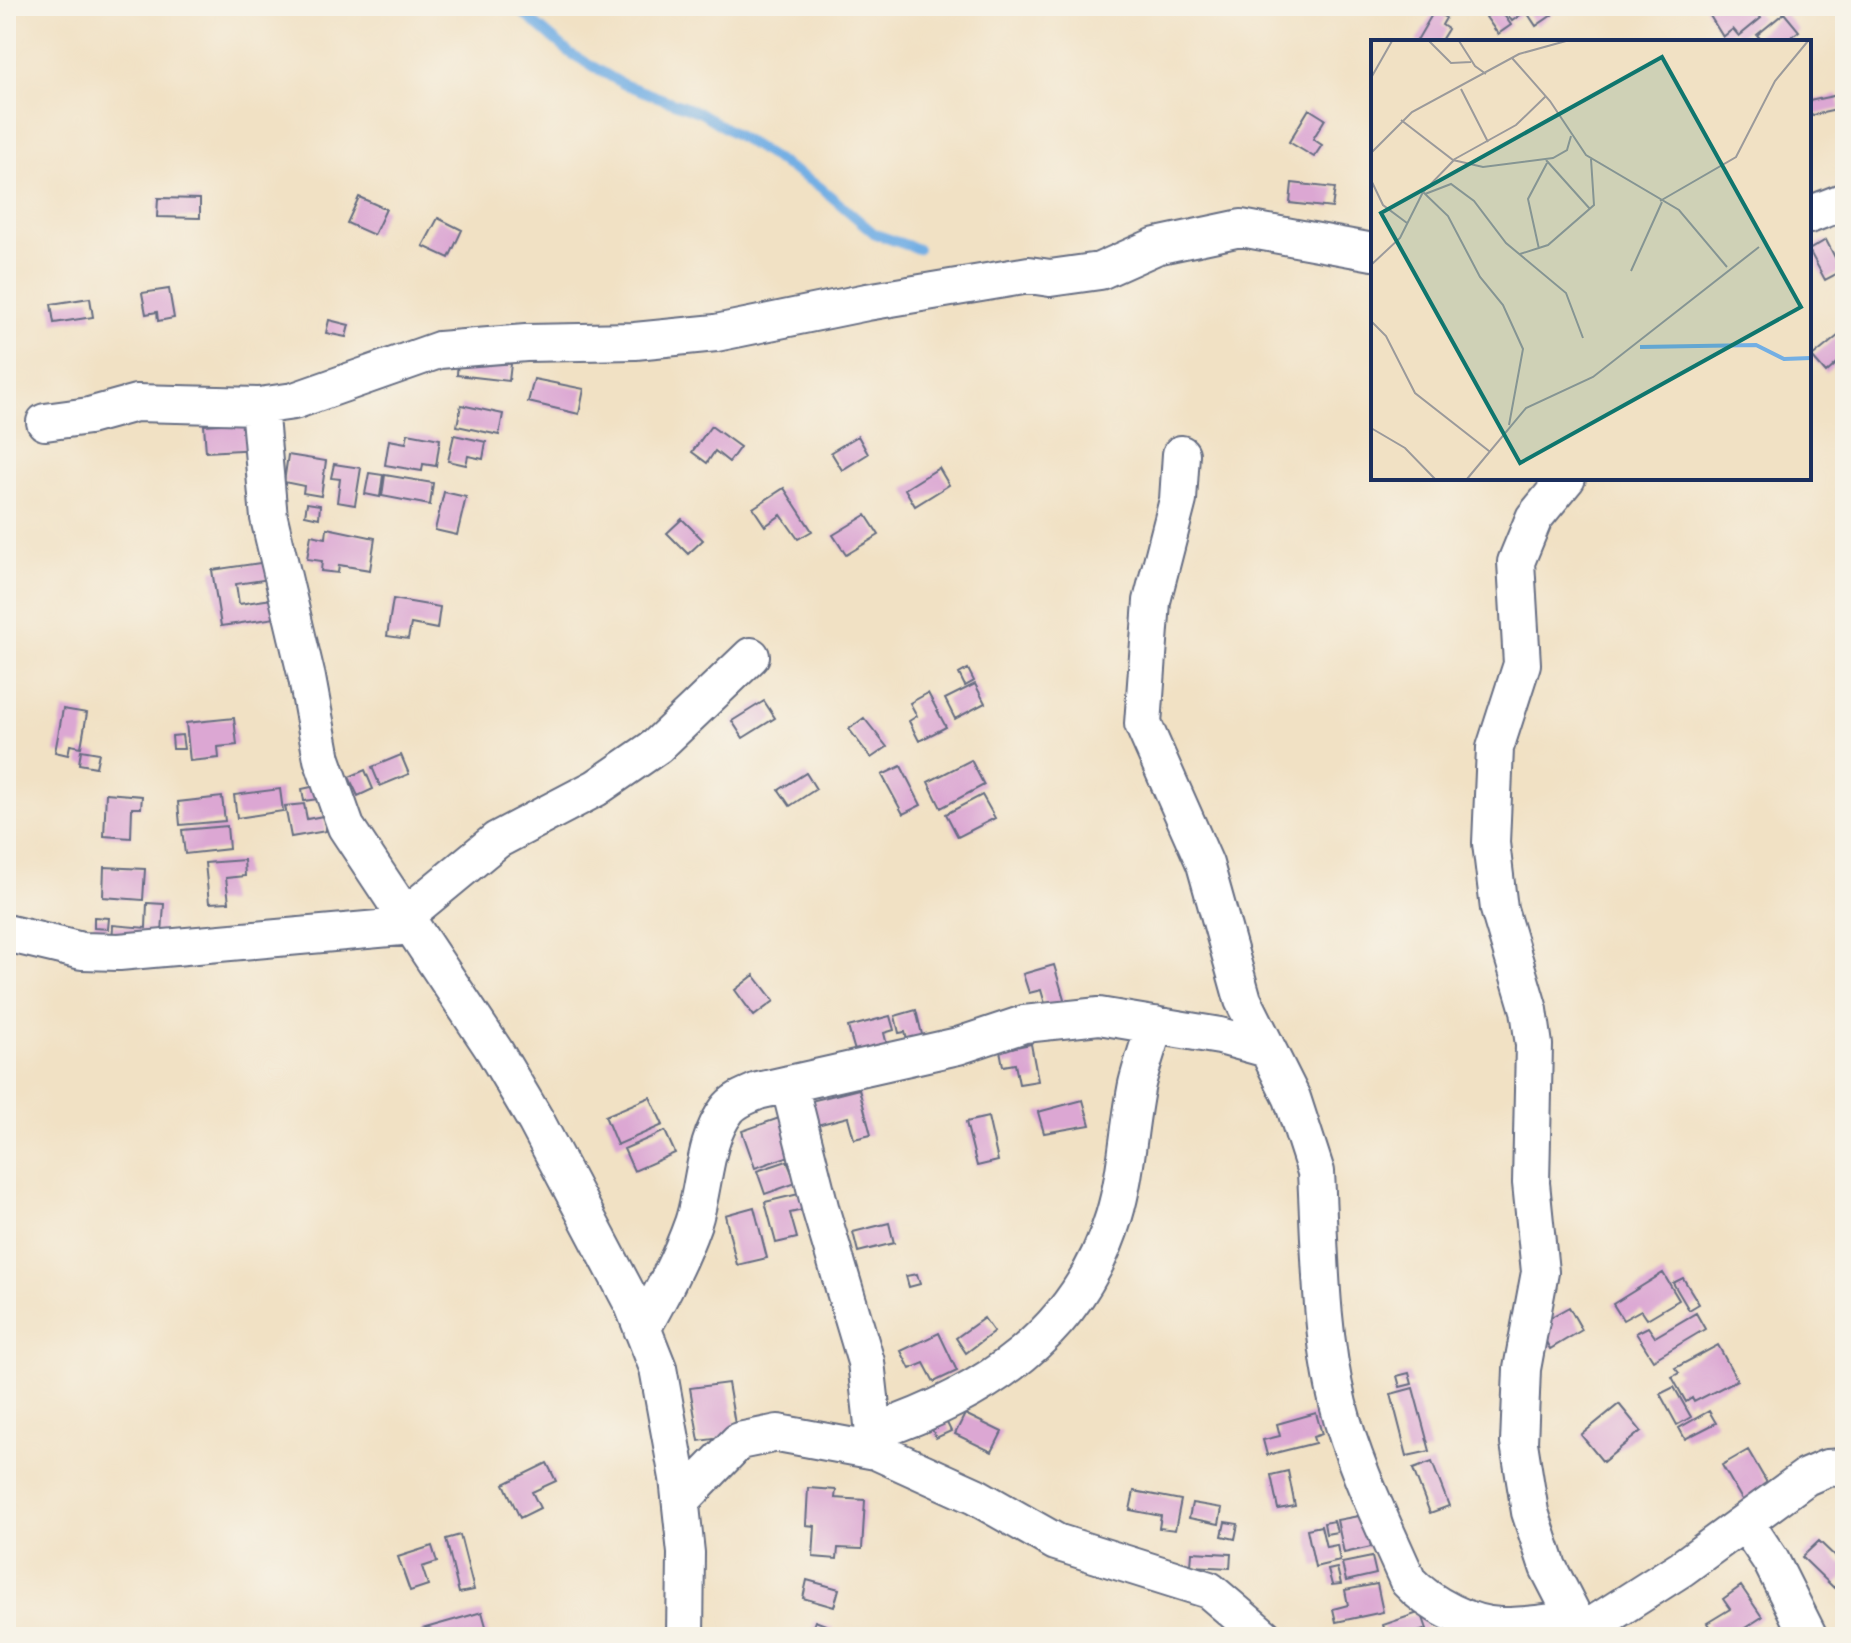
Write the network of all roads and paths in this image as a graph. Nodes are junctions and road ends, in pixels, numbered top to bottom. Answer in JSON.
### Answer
{"nodes":[{"id":1,"x":1845,"y":201,"type":"edge"},
{"id":2,"x":1811,"y":214,"type":"edge"},
{"id":3,"x":1371,"y":252,"type":"edge"},
{"id":4,"x":259,"y":406,"type":"junction"},
{"id":5,"x":45,"y":422,"type":"dead end"},
{"id":6,"x":1181,"y":454,"type":"dead end"},
{"id":7,"x":1565,"y":480,"type":"edge"},
{"id":8,"x":751,"y":656,"type":"dead end"},
{"id":9,"x":408,"y":921,"type":"junction"},
{"id":10,"x":6,"y":933,"type":"edge"},
{"id":11,"x":1155,"y":1025,"type":"junction"},
{"id":12,"x":1267,"y":1049,"type":"junction"},
{"id":13,"x":789,"y":1084,"type":"junction"},
{"id":14,"x":642,"y":1329,"type":"junction"},
{"id":15,"x":875,"y":1441,"type":"junction"},
{"id":16,"x":1845,"y":1467,"type":"edge"},
{"id":17,"x":681,"y":1501,"type":"junction"},
{"id":18,"x":1745,"y":1522,"type":"junction"},
{"id":19,"x":1577,"y":1630,"type":"edge"},
{"id":20,"x":685,"y":1637,"type":"edge"},
{"id":21,"x":1264,"y":1637,"type":"edge"},
{"id":22,"x":1809,"y":1637,"type":"edge"}],
"edges":[{"from":1,"to":2,"type":"street"},
{"from":3,"to":4,"type":"street"},
{"from":4,"to":5,"type":"street"},
{"from":4,"to":9,"type":"street"},
{"from":6,"to":12,"type":"street"},
{"from":7,"to":19,"type":"street"},
{"from":8,"to":9,"type":"street"},
{"from":9,"to":10,"type":"street"},
{"from":9,"to":14,"type":"street"},
{"from":11,"to":12,"type":"street"},
{"from":11,"to":13,"type":"street"},
{"from":11,"to":15,"type":"street"},
{"from":12,"to":19,"type":"street"},
{"from":13,"to":14,"type":"street"},
{"from":13,"to":15,"type":"street"},
{"from":14,"to":17,"type":"street"},
{"from":15,"to":17,"type":"street"},
{"from":15,"to":21,"type":"street"},
{"from":16,"to":18,"type":"street"},
{"from":17,"to":20,"type":"street"},
{"from":18,"to":19,"type":"street"},
{"from":18,"to":22,"type":"street"}]}
